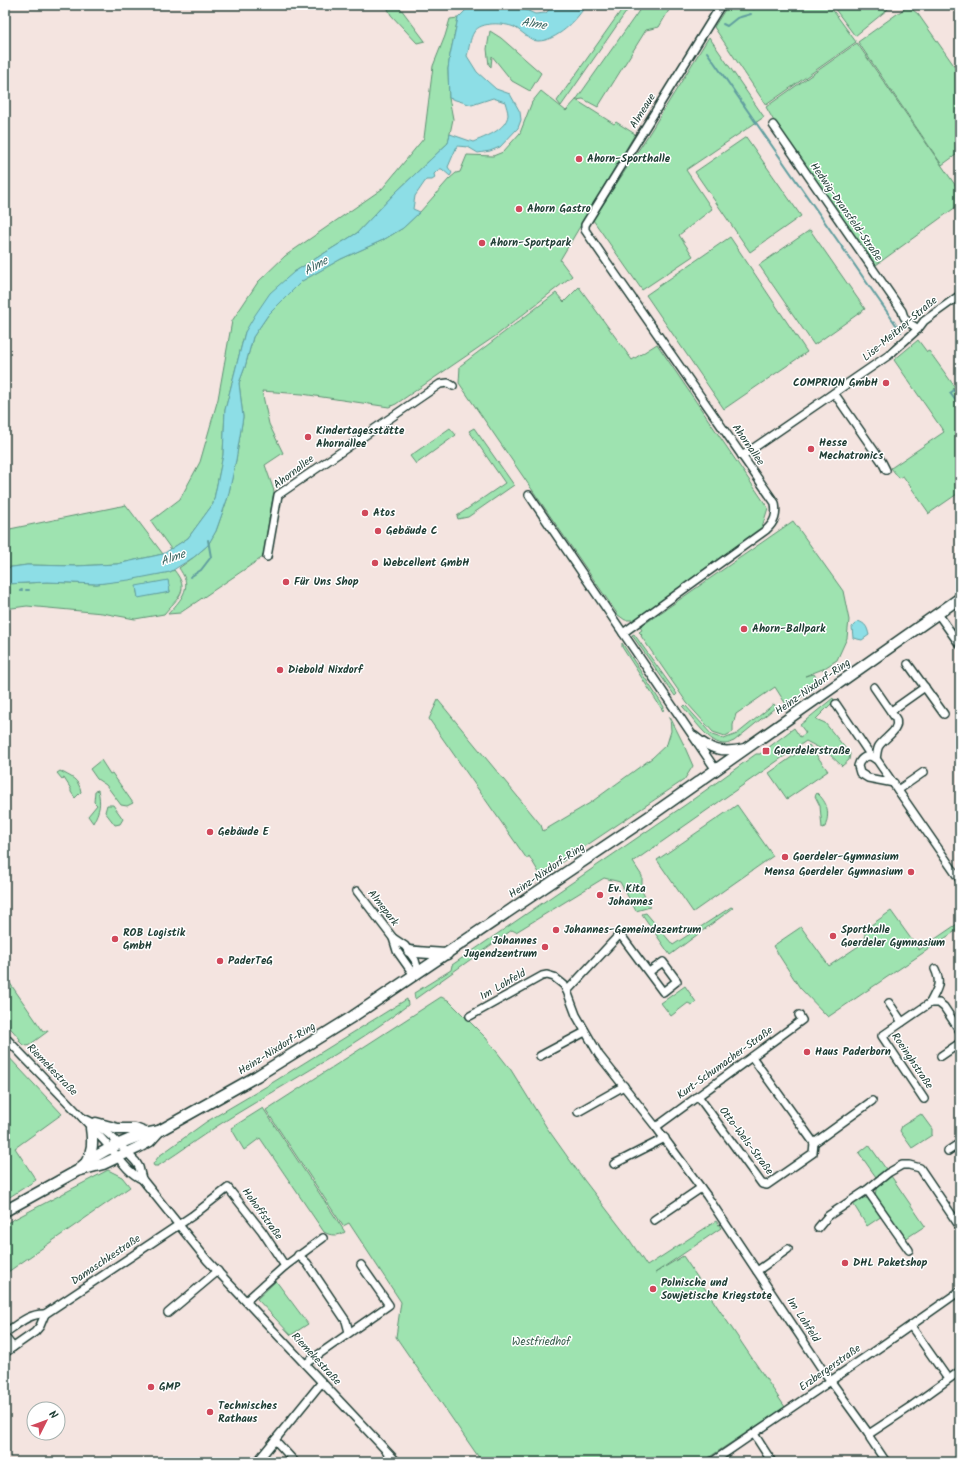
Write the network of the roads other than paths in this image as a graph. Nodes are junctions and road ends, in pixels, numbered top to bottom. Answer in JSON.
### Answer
{"nodes":[{"id":1,"x":721,"y":5,"type":"edge"},
{"id":2,"x":773,"y":125,"type":"dead end"},
{"id":3,"x":585,"y":230,"type":"joint"},
{"id":4,"x":960,"y":295,"type":"edge"},
{"id":5,"x":915,"y":327,"type":"junction"},
{"id":6,"x":454,"y":386,"type":"dead end"},
{"id":7,"x":834,"y":393,"type":"junction"},
{"id":8,"x":742,"y":456,"type":"junction"},
{"id":9,"x":886,"y":470,"type":"dead end"},
{"id":10,"x":529,"y":495,"type":"dead end"},
{"id":11,"x":267,"y":557,"type":"dead end"},
{"id":12,"x":960,"y":598,"type":"edge"},
{"id":13,"x":938,"y":614,"type":"junction"},
{"id":14,"x":623,"y":633,"type":"junction"},
{"id":15,"x":960,"y":645,"type":"edge"},
{"id":16,"x":908,"y":664,"type":"dead end"},
{"id":17,"x":874,"y":687,"type":"dead end"},
{"id":18,"x":925,"y":687,"type":"junction"},
{"id":19,"x":836,"y":704,"type":"dead end"},
{"id":20,"x":891,"y":711,"type":"junction"},
{"id":21,"x":944,"y":714,"type":"dead end"},
{"id":22,"x":694,"y":736,"type":"junction"},
{"id":23,"x":746,"y":748,"type":"junction"},
{"id":24,"x":874,"y":757,"type":"junction"},
{"id":25,"x":716,"y":770,"type":"junction"},
{"id":26,"x":924,"y":772,"type":"dead end"},
{"id":27,"x":896,"y":787,"type":"junction"},
{"id":28,"x":960,"y":880,"type":"edge"},
{"id":29,"x":357,"y":891,"type":"dead end"},
{"id":30,"x":393,"y":938,"type":"junction"},
{"id":31,"x":409,"y":951,"type":"junction"},
{"id":32,"x":446,"y":954,"type":"junction"},
{"id":33,"x":935,"y":969,"type":"dead end"},
{"id":34,"x":649,"y":972,"type":"dead end"},
{"id":35,"x":414,"y":975,"type":"junction"},
{"id":36,"x":568,"y":991,"type":"junction"},
{"id":37,"x":889,"y":1003,"type":"dead end"},
{"id":38,"x":930,"y":1003,"type":"junction"},
{"id":39,"x":799,"y":1015,"type":"dead end"},
{"id":40,"x":470,"y":1016,"type":"dead end"},
{"id":41,"x":902,"y":1022,"type":"junction"},
{"id":42,"x":960,"y":1030,"type":"edge"},
{"id":43,"x":585,"y":1032,"type":"junction"},
{"id":44,"x":5,"y":1037,"type":"edge"},
{"id":45,"x":960,"y":1043,"type":"edge"},
{"id":46,"x":540,"y":1056,"type":"dead end"},
{"id":47,"x":941,"y":1056,"type":"dead end"},
{"id":48,"x":752,"y":1057,"type":"junction"},
{"id":49,"x":624,"y":1086,"type":"junction"},
{"id":50,"x":698,"y":1096,"type":"junction"},
{"id":51,"x":924,"y":1099,"type":"dead end"},
{"id":52,"x":872,"y":1101,"type":"dead end"},
{"id":53,"x":578,"y":1112,"type":"dead end"},
{"id":54,"x":93,"y":1126,"type":"junction"},
{"id":55,"x":656,"y":1127,"type":"junction"},
{"id":56,"x":159,"y":1131,"type":"junction"},
{"id":57,"x":145,"y":1133,"type":"junction"},
{"id":58,"x":665,"y":1138,"type":"junction"},
{"id":59,"x":814,"y":1143,"type":"junction"},
{"id":60,"x":960,"y":1143,"type":"edge"},
{"id":61,"x":116,"y":1147,"type":"junction"},
{"id":62,"x":948,"y":1151,"type":"dead end"},
{"id":63,"x":123,"y":1155,"type":"junction"},
{"id":64,"x":86,"y":1163,"type":"junction"},
{"id":65,"x":614,"y":1164,"type":"dead end"},
{"id":66,"x":77,"y":1171,"type":"junction"},
{"id":67,"x":142,"y":1179,"type":"junction"},
{"id":68,"x":701,"y":1188,"type":"junction"},
{"id":69,"x":867,"y":1190,"type":"junction"},
{"id":70,"x":5,"y":1211,"type":"edge"},
{"id":71,"x":654,"y":1220,"type":"dead end"},
{"id":72,"x":179,"y":1225,"type":"junction"},
{"id":73,"x":960,"y":1227,"type":"edge"},
{"id":74,"x":818,"y":1228,"type":"dead end"},
{"id":75,"x":323,"y":1238,"type":"dead end"},
{"id":76,"x":788,"y":1249,"type":"dead end"},
{"id":77,"x":909,"y":1250,"type":"dead end"},
{"id":78,"x":298,"y":1255,"type":"junction"},
{"id":79,"x":361,"y":1265,"type":"dead end"},
{"id":80,"x":285,"y":1266,"type":"junction"},
{"id":81,"x":218,"y":1271,"type":"junction"},
{"id":82,"x":757,"y":1271,"type":"junction"},
{"id":83,"x":960,"y":1291,"type":"edge"},
{"id":84,"x":246,"y":1301,"type":"junction"},
{"id":85,"x":168,"y":1313,"type":"dead end"},
{"id":86,"x":45,"y":1314,"type":"junction"},
{"id":87,"x":911,"y":1326,"type":"junction"},
{"id":88,"x":349,"y":1332,"type":"junction"},
{"id":89,"x":5,"y":1333,"type":"edge"},
{"id":90,"x":5,"y":1337,"type":"edge"},
{"id":91,"x":12,"y":1348,"type":"junction"},
{"id":92,"x":5,"y":1353,"type":"edge"},
{"id":93,"x":305,"y":1364,"type":"junction"},
{"id":94,"x":960,"y":1371,"type":"edge"},
{"id":95,"x":948,"y":1380,"type":"junction"},
{"id":96,"x":831,"y":1381,"type":"junction"},
{"id":97,"x":322,"y":1382,"type":"junction"},
{"id":98,"x":754,"y":1434,"type":"junction"},
{"id":99,"x":869,"y":1434,"type":"junction"},
{"id":100,"x":275,"y":1440,"type":"junction"},
{"id":101,"x":257,"y":1462,"type":"edge"},
{"id":102,"x":295,"y":1462,"type":"edge"},
{"id":103,"x":397,"y":1462,"type":"edge"},
{"id":104,"x":712,"y":1462,"type":"edge"},
{"id":105,"x":772,"y":1462,"type":"edge"},
{"id":106,"x":886,"y":1462,"type":"edge"}],
"edges":[{"from":1,"to":3,"type":"street","name":"Almeaue"},
{"from":2,"to":5,"type":"street","name":"Hedwig-Dransfeld-Straße"},
{"from":3,"to":8,"type":"street","name":"Ahornallee"},
{"from":4,"to":5,"type":"street","name":"Lise-Meitner-Straße"},
{"from":5,"to":7,"type":"street","name":"Lise-Meitner-Straße"},
{"from":6,"to":11,"type":"street","name":"Ahornallee"},
{"from":7,"to":8,"type":"street","name":"Lise-Meitner-Straße"},
{"from":7,"to":9,"type":"street"},
{"from":8,"to":14,"type":"street","name":"Ahornallee"},
{"from":10,"to":14,"type":"street"},
{"from":12,"to":13,"type":"main road","name":"Heinz-Nixdorf-Ring"},
{"from":13,"to":15,"type":"street"},
{"from":13,"to":23,"type":"main road","name":"Heinz-Nixdorf-Ring"},
{"from":14,"to":22,"type":"street"},
{"from":16,"to":18,"type":"street"},
{"from":17,"to":20,"type":"street"},
{"from":18,"to":20,"type":"street"},
{"from":18,"to":21,"type":"street"},
{"from":19,"to":24,"type":"street"},
{"from":20,"to":24,"type":"street"},
{"from":22,"to":23,"type":"street"},
{"from":22,"to":25,"type":"street"},
{"from":23,"to":25,"type":"main road","name":"Heinz-Nixdorf-Ring"},
{"from":24,"to":27,"type":"street"},
{"from":24,"to":27,"type":"street"},
{"from":25,"to":32,"type":"main road","name":"Heinz-Nixdorf-Ring"},
{"from":26,"to":27,"type":"street"},
{"from":27,"to":28,"type":"street"},
{"from":29,"to":30,"type":"street","name":"Almepark"},
{"from":30,"to":31,"type":"street","name":"Almepark"},
{"from":30,"to":35,"type":"street","name":"Almepark"},
{"from":31,"to":32,"type":"main road"},
{"from":31,"to":35,"type":"street","name":"Almepark"},
{"from":32,"to":35,"type":"main road","name":"Heinz-Nixdorf-Ring"},
{"from":33,"to":38,"type":"street","name":"Roeinghstraße"},
{"from":34,"to":36,"type":"street"},
{"from":35,"to":56,"type":"main road","name":"Heinz-Nixdorf-Ring"},
{"from":36,"to":40,"type":"street","name":"Im Lohfeld"},
{"from":36,"to":43,"type":"street","name":"Im Lohfeld"},
{"from":37,"to":41,"type":"street","name":"Roeinghstraße"},
{"from":38,"to":41,"type":"street","name":"Roeinghstraße"},
{"from":38,"to":42,"type":"street"},
{"from":39,"to":48,"type":"street","name":"Kurt-Schumacher-Straße"},
{"from":41,"to":51,"type":"street","name":"Roeinghstraße"},
{"from":43,"to":46,"type":"street"},
{"from":43,"to":49,"type":"street","name":"Im Lohfeld"},
{"from":44,"to":54,"type":"street","name":"Riemekestraße"},
{"from":45,"to":47,"type":"street"},
{"from":48,"to":50,"type":"street","name":"Kurt-Schumacher-Straße"},
{"from":48,"to":59,"type":"street"},
{"from":49,"to":53,"type":"street"},
{"from":49,"to":55,"type":"street","name":"Im Lohfeld"},
{"from":50,"to":55,"type":"street","name":"Kurt-Schumacher-Straße"},
{"from":50,"to":59,"type":"street","name":"Otto-Wels-Straße"},
{"from":52,"to":59,"type":"street","name":"Otto-Wels-Straße"},
{"from":54,"to":57,"type":"main road"},
{"from":54,"to":61,"type":"street","name":"Riemekestraße"},
{"from":54,"to":64,"type":"main road"},
{"from":55,"to":58,"type":"street","name":"Im Lohfeld"},
{"from":56,"to":57,"type":"main road","name":"Heinz-Nixdorf-Ring"},
{"from":56,"to":63,"type":"main road","name":"Heinz-Nixdorf-Ring"},
{"from":57,"to":61,"type":"main road","name":"Heinz-Nixdorf-Ring"},
{"from":58,"to":65,"type":"street"},
{"from":58,"to":68,"type":"street","name":"Im Lohfeld"},
{"from":60,"to":62,"type":"street"},
{"from":61,"to":63,"type":"street","name":"Riemekestraße"},
{"from":61,"to":64,"type":"main road","name":"Heinz-Nixdorf-Ring"},
{"from":63,"to":66,"type":"main road","name":"Heinz-Nixdorf-Ring"},
{"from":63,"to":67,"type":"street","name":"Riemekestraße"},
{"from":63,"to":67,"type":"street","name":"Riemekestraße"},
{"from":64,"to":66,"type":"main road","name":"Heinz-Nixdorf-Ring"},
{"from":66,"to":70,"type":"main road","name":"Heinz-Nixdorf-Ring"},
{"from":67,"to":72,"type":"street","name":"Riemekestraße"},
{"from":68,"to":71,"type":"street"},
{"from":68,"to":82,"type":"street","name":"Im Lohfeld"},
{"from":69,"to":73,"type":"street"},
{"from":69,"to":74,"type":"street"},
{"from":69,"to":77,"type":"street"},
{"from":72,"to":80,"type":"street","name":"Hohoffstraße"},
{"from":72,"to":81,"type":"street","name":"Riemekestraße"},
{"from":72,"to":86,"type":"street","name":"Damaschkestraße"},
{"from":75,"to":78,"type":"street"},
{"from":76,"to":82,"type":"street"},
{"from":78,"to":80,"type":"street"},
{"from":78,"to":88,"type":"street"},
{"from":79,"to":88,"type":"street"},
{"from":80,"to":84,"type":"street"},
{"from":81,"to":84,"type":"street","name":"Riemekestraße"},
{"from":81,"to":85,"type":"street"},
{"from":82,"to":96,"type":"street","name":"Im Lohfeld"},
{"from":83,"to":87,"type":"street","name":"Erzbergerstraße"},
{"from":84,"to":93,"type":"street","name":"Riemekestraße"},
{"from":86,"to":89,"type":"street","name":"Damaschkestraße"},
{"from":86,"to":91,"type":"street","name":"Damaschkestraße"},
{"from":87,"to":95,"type":"street"},
{"from":87,"to":96,"type":"street","name":"Erzbergerstraße"},
{"from":88,"to":93,"type":"street"},
{"from":90,"to":91,"type":"street"},
{"from":91,"to":92,"type":"street","name":"Damaschkestraße"},
{"from":93,"to":97,"type":"street","name":"Riemekestraße"},
{"from":94,"to":95,"type":"street"},
{"from":95,"to":99,"type":"street"},
{"from":96,"to":98,"type":"street","name":"Erzbergerstraße"},
{"from":96,"to":99,"type":"street","name":"Im Lohfeld"},
{"from":97,"to":100,"type":"street"},
{"from":97,"to":103,"type":"street","name":"Riemekestraße"},
{"from":98,"to":104,"type":"street","name":"Erzbergerstraße"},
{"from":98,"to":105,"type":"street"},
{"from":99,"to":106,"type":"street","name":"Im Lohfeld"},
{"from":100,"to":101,"type":"street"},
{"from":100,"to":102,"type":"street"}]}
